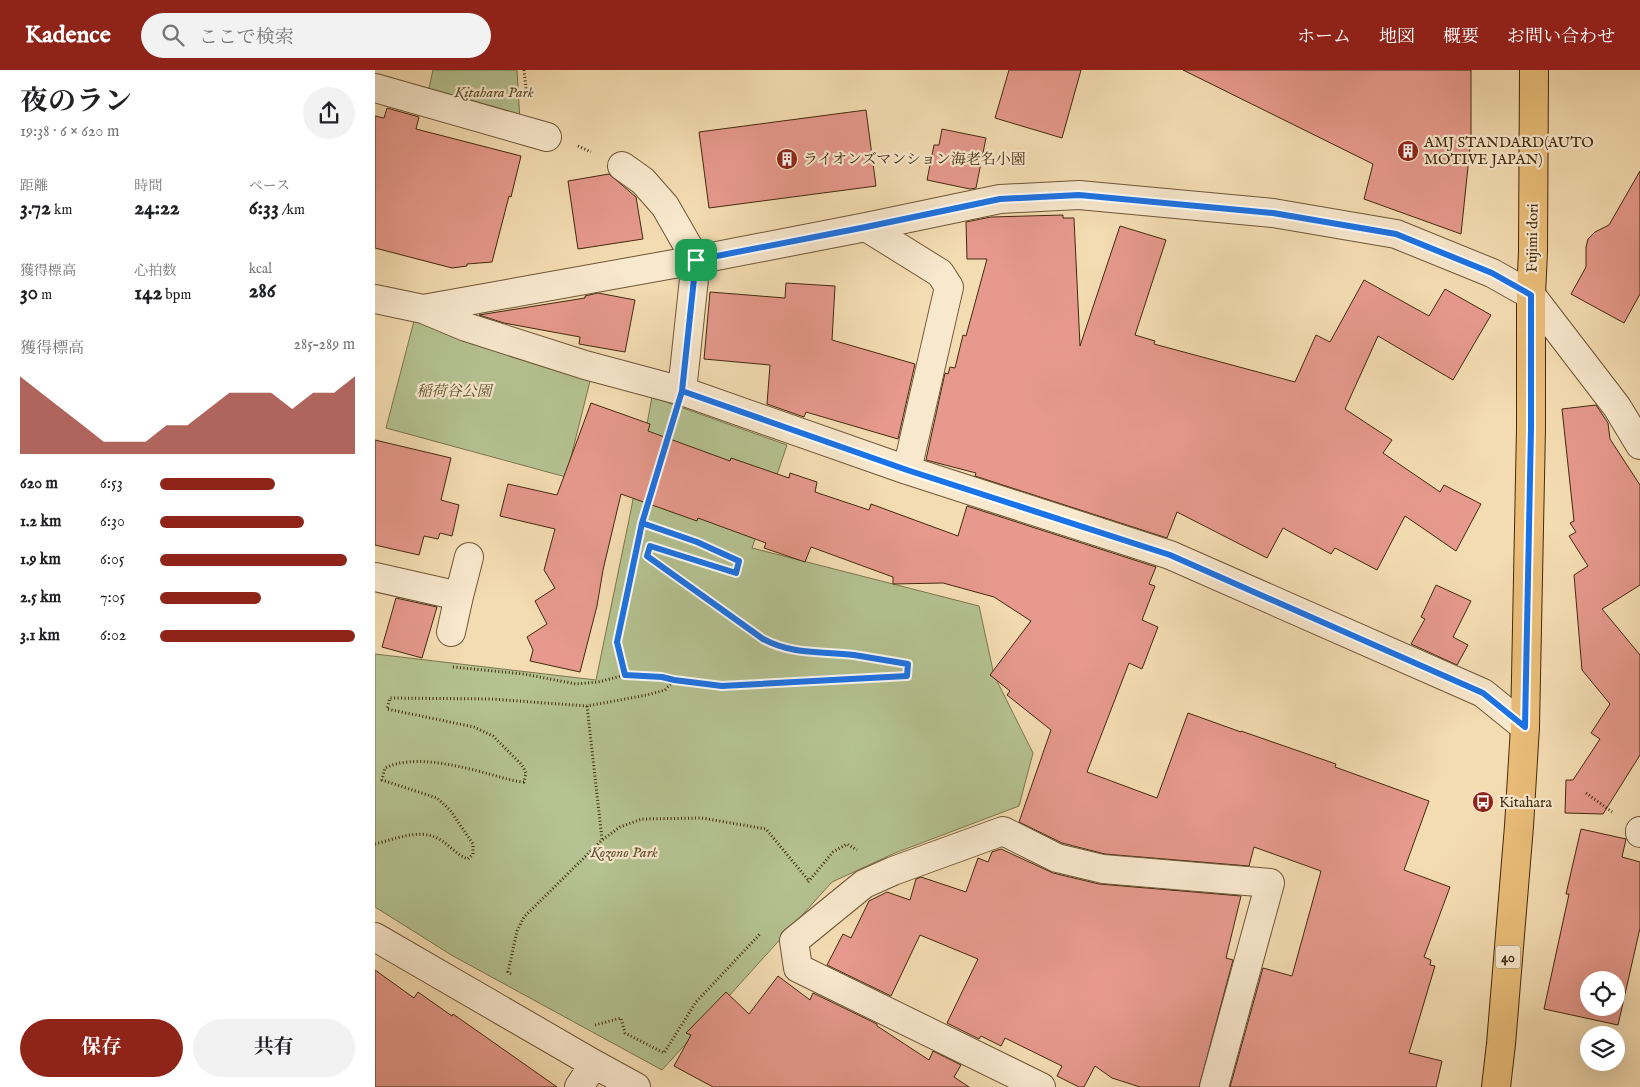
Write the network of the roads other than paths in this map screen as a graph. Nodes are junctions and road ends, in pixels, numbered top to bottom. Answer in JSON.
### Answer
{"nodes":[{"id":1,"x":1534,"y":70,"type":"edge"},
{"id":2,"x":375,"y":88,"type":"edge"},
{"id":3,"x":547,"y":136,"type":"road end"},
{"id":4,"x":622,"y":166,"type":"road end"},
{"id":5,"x":866,"y":227,"type":"junction"},
{"id":6,"x":696,"y":260,"type":"junction"},
{"id":7,"x":1531,"y":295,"type":"junction"},
{"id":8,"x":375,"y":299,"type":"edge"},
{"id":9,"x":423,"y":309,"type":"junction"},
{"id":10,"x":682,"y":391,"type":"junction"},
{"id":11,"x":1640,"y":445,"type":"edge"},
{"id":12,"x":907,"y":470,"type":"junction"},
{"id":13,"x":469,"y":557,"type":"dead end"},
{"id":14,"x":375,"y":577,"type":"edge"},
{"id":15,"x":459,"y":596,"type":"junction"},
{"id":16,"x":451,"y":632,"type":"dead end"},
{"id":17,"x":1525,"y":727,"type":"junction"},
{"id":18,"x":375,"y":937,"type":"edge"},
{"id":19,"x":594,"y":1064,"type":"junction"},
{"id":20,"x":579,"y":1087,"type":"edge"},
{"id":21,"x":636,"y":1087,"type":"edge"},
{"id":22,"x":1041,"y":1087,"type":"edge"},
{"id":23,"x":1214,"y":1087,"type":"edge"},
{"id":24,"x":1496,"y":1087,"type":"edge"}],
"edges":[{"from":1,"to":7,"type":"main road","name":"Fujimi dori","number":"40"},
{"from":2,"to":3,"type":"street"},
{"from":4,"to":6,"type":"street"},
{"from":5,"to":6,"type":"street"},
{"from":5,"to":7,"type":"street"},
{"from":5,"to":12,"type":"street"},
{"from":6,"to":9,"type":"street"},
{"from":6,"to":10,"type":"street"},
{"from":7,"to":11,"type":"street"},
{"from":7,"to":17,"type":"main road","name":"Fujimi dori","number":"40"},
{"from":8,"to":9,"type":"street"},
{"from":9,"to":10,"type":"street"},
{"from":10,"to":12,"type":"street"},
{"from":12,"to":17,"type":"street"},
{"from":13,"to":15,"type":"street"},
{"from":14,"to":15,"type":"street"},
{"from":15,"to":16,"type":"street"},
{"from":17,"to":24,"type":"main road","name":"Fujimi dori","number":"40"},
{"from":18,"to":19,"type":"street"},
{"from":19,"to":20,"type":"street"},
{"from":19,"to":21,"type":"street"},
{"from":22,"to":23,"type":"street"}]}
